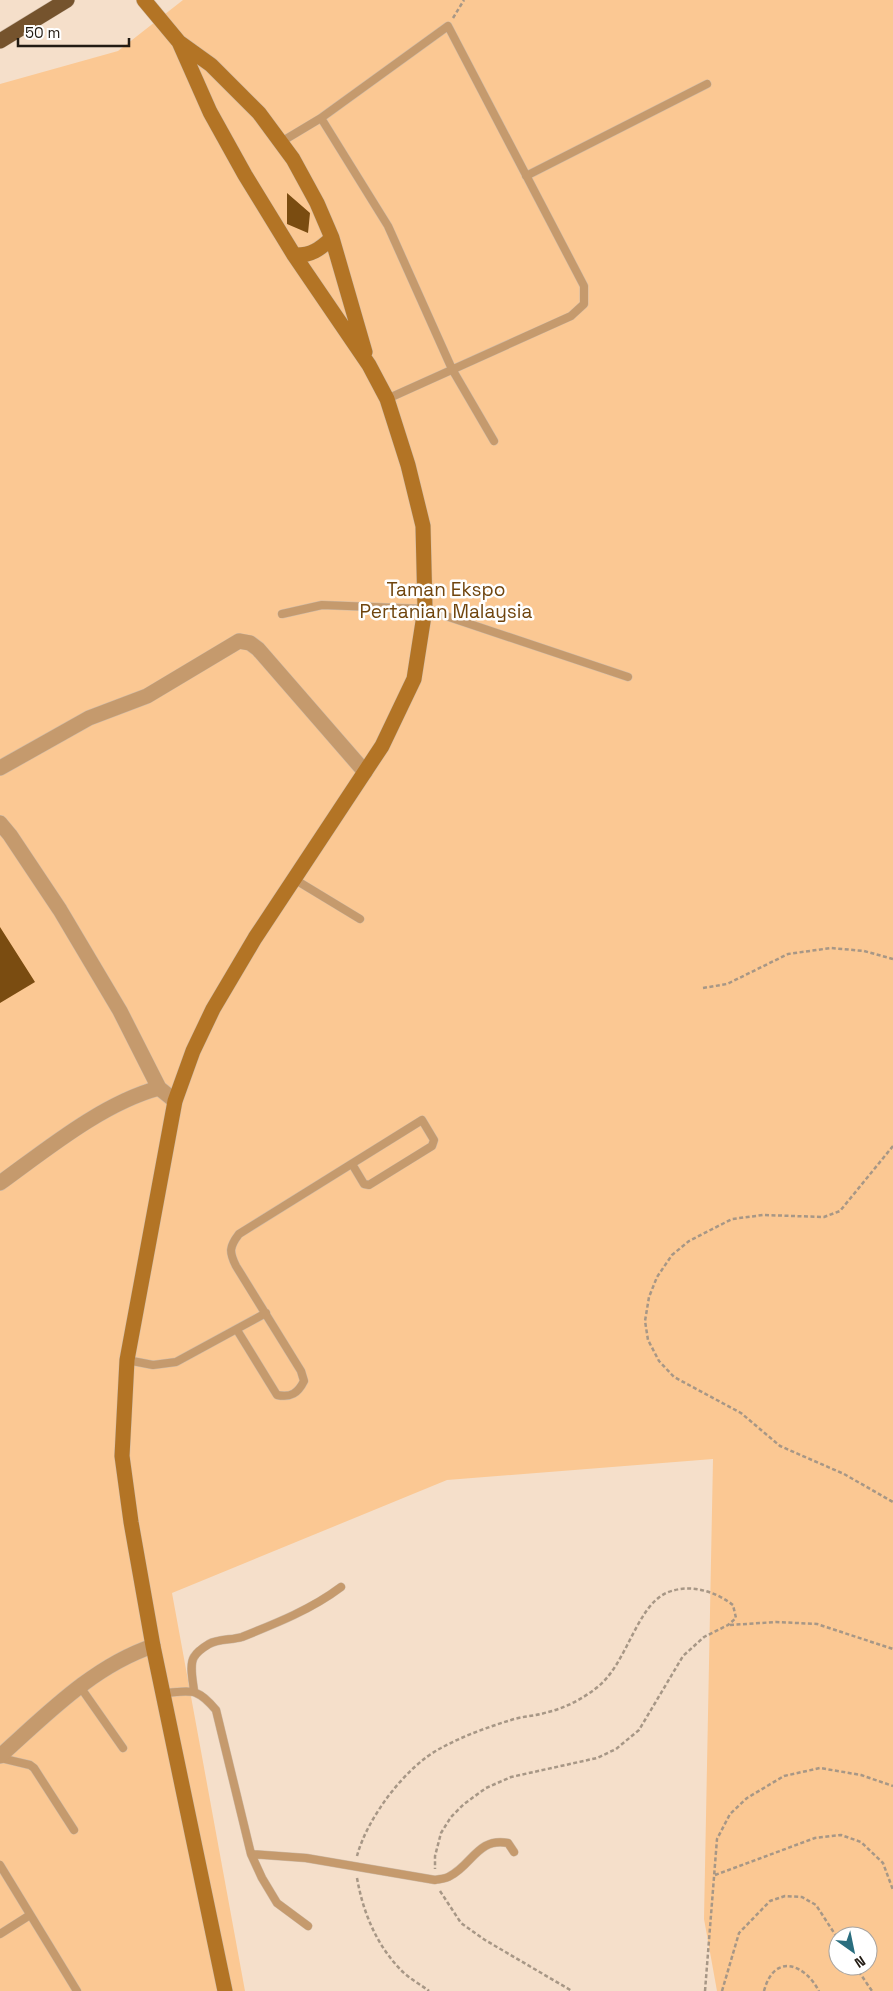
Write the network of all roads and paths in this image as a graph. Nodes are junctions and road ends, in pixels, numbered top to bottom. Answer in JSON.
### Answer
{"nodes":[{"id":1,"x":67,"y":0,"type":"edge"},
{"id":2,"x":144,"y":0,"type":"edge"},
{"id":3,"x":464,"y":0,"type":"edge"},
{"id":4,"x":448,"y":26,"type":"junction"},
{"id":5,"x":0,"y":41,"type":"edge"},
{"id":6,"x":179,"y":42,"type":"junction"},
{"id":7,"x":707,"y":84,"type":"dead end"},
{"id":8,"x":321,"y":118,"type":"junction"},
{"id":9,"x":281,"y":142,"type":"junction"},
{"id":10,"x":526,"y":176,"type":"junction"},
{"id":11,"x":332,"y":238,"type":"junction"},
{"id":12,"x":294,"y":255,"type":"junction"},
{"id":13,"x":369,"y":365,"type":"junction"},
{"id":14,"x":452,"y":369,"type":"junction"},
{"id":15,"x":386,"y":399,"type":"junction"},
{"id":16,"x":494,"y":441,"type":"dead end"},
{"id":17,"x":425,"y":609,"type":"junction"},
{"id":18,"x":282,"y":614,"type":"dead end"},
{"id":19,"x":628,"y":676,"type":"dead end"},
{"id":20,"x":0,"y":769,"type":"edge"},
{"id":21,"x":365,"y":772,"type":"junction"},
{"id":22,"x":0,"y":823,"type":"edge"},
{"id":23,"x":294,"y":880,"type":"junction"},
{"id":24,"x":360,"y":919,"type":"dead end"},
{"id":25,"x":893,"y":959,"type":"edge"},
{"id":26,"x":703,"y":988,"type":"dead end"},
{"id":27,"x":159,"y":1088,"type":"junction"},
{"id":28,"x":175,"y":1101,"type":"junction"},
{"id":29,"x":893,"y":1146,"type":"edge"},
{"id":30,"x":352,"y":1164,"type":"junction"},
{"id":31,"x":0,"y":1183,"type":"edge"},
{"id":32,"x":266,"y":1313,"type":"junction"},
{"id":33,"x":237,"y":1330,"type":"junction"},
{"id":34,"x":127,"y":1360,"type":"junction"},
{"id":35,"x":893,"y":1502,"type":"edge"},
{"id":36,"x":341,"y":1587,"type":"dead end"},
{"id":37,"x":728,"y":1625,"type":"junction"},
{"id":38,"x":153,"y":1646,"type":"junction"},
{"id":39,"x":893,"y":1649,"type":"edge"},
{"id":40,"x":81,"y":1688,"type":"junction"},
{"id":41,"x":194,"y":1691,"type":"junction"},
{"id":42,"x":164,"y":1693,"type":"junction"},
{"id":43,"x":123,"y":1748,"type":"dead end"},
{"id":44,"x":0,"y":1757,"type":"edge"},
{"id":45,"x":893,"y":1786,"type":"edge"},
{"id":46,"x":74,"y":1830,"type":"dead end"},
{"id":47,"x":514,"y":1852,"type":"dead end"},
{"id":48,"x":251,"y":1854,"type":"junction"},
{"id":49,"x":0,"y":1865,"type":"edge"},
{"id":50,"x":354,"y":1866,"type":"junction"},
{"id":51,"x":715,"y":1875,"type":"junction"},
{"id":52,"x":435,"y":1880,"type":"junction"},
{"id":53,"x":893,"y":1890,"type":"edge"},
{"id":54,"x":30,"y":1915,"type":"junction"},
{"id":55,"x":308,"y":1926,"type":"dead end"},
{"id":56,"x":830,"y":1926,"type":"edge"},
{"id":57,"x":0,"y":1934,"type":"edge"},
{"id":58,"x":862,"y":1976,"type":"edge"},
{"id":59,"x":77,"y":1991,"type":"edge"},
{"id":60,"x":226,"y":1991,"type":"edge"},
{"id":61,"x":429,"y":1991,"type":"edge"},
{"id":62,"x":572,"y":1991,"type":"edge"},
{"id":63,"x":705,"y":1991,"type":"edge"},
{"id":64,"x":722,"y":1991,"type":"edge"},
{"id":65,"x":764,"y":1991,"type":"edge"},
{"id":66,"x":819,"y":1991,"type":"edge"},
{"id":67,"x":872,"y":1991,"type":"edge"}],
"edges":[{"from":1,"to":5,"type":"highway"},
{"from":2,"to":6,"type":"street"},
{"from":3,"to":4,"type":"path"},
{"from":4,"to":8,"type":"lane"},
{"from":4,"to":10,"type":"lane"},
{"from":6,"to":9,"type":"street"},
{"from":6,"to":12,"type":"street"},
{"from":7,"to":10,"type":"lane"},
{"from":8,"to":9,"type":"lane"},
{"from":8,"to":14,"type":"lane"},
{"from":9,"to":11,"type":"street"},
{"from":10,"to":14,"type":"lane"},
{"from":11,"to":12,"type":"street"},
{"from":11,"to":13,"type":"street"},
{"from":12,"to":13,"type":"street"},
{"from":13,"to":15,"type":"street"},
{"from":14,"to":15,"type":"lane"},
{"from":14,"to":16,"type":"lane"},
{"from":15,"to":17,"type":"street"},
{"from":17,"to":18,"type":"lane"},
{"from":17,"to":19,"type":"lane"},
{"from":17,"to":21,"type":"street"},
{"from":20,"to":21,"type":"street"},
{"from":21,"to":23,"type":"street"},
{"from":22,"to":27,"type":"street"},
{"from":23,"to":24,"type":"lane"},
{"from":23,"to":28,"type":"street"},
{"from":25,"to":26,"type":"path"},
{"from":27,"to":28,"type":"street"},
{"from":27,"to":31,"type":"street"},
{"from":28,"to":34,"type":"street"},
{"from":29,"to":35,"type":"path"},
{"from":30,"to":30,"type":"lane"},
{"from":30,"to":32,"type":"lane"},
{"from":32,"to":33,"type":"lane"},
{"from":32,"to":33,"type":"lane"},
{"from":33,"to":34,"type":"lane"},
{"from":34,"to":38,"type":"street"},
{"from":36,"to":41,"type":"lane"},
{"from":37,"to":39,"type":"path"},
{"from":37,"to":50,"type":"path"},
{"from":37,"to":52,"type":"path"},
{"from":38,"to":40,"type":"street"},
{"from":38,"to":42,"type":"street"},
{"from":40,"to":43,"type":"lane"},
{"from":40,"to":44,"type":"street"},
{"from":41,"to":42,"type":"lane"},
{"from":41,"to":48,"type":"lane"},
{"from":42,"to":60,"type":"street"},
{"from":44,"to":46,"type":"lane"},
{"from":45,"to":51,"type":"path"},
{"from":47,"to":52,"type":"lane"},
{"from":48,"to":50,"type":"lane"},
{"from":48,"to":55,"type":"lane"},
{"from":49,"to":54,"type":"lane"},
{"from":50,"to":52,"type":"lane"},
{"from":50,"to":61,"type":"path"},
{"from":51,"to":53,"type":"path"},
{"from":51,"to":63,"type":"path"},
{"from":52,"to":62,"type":"path"},
{"from":54,"to":57,"type":"lane"},
{"from":54,"to":59,"type":"lane"},
{"from":56,"to":64,"type":"path"},
{"from":58,"to":67,"type":"path"},
{"from":65,"to":66,"type":"path"}]}
